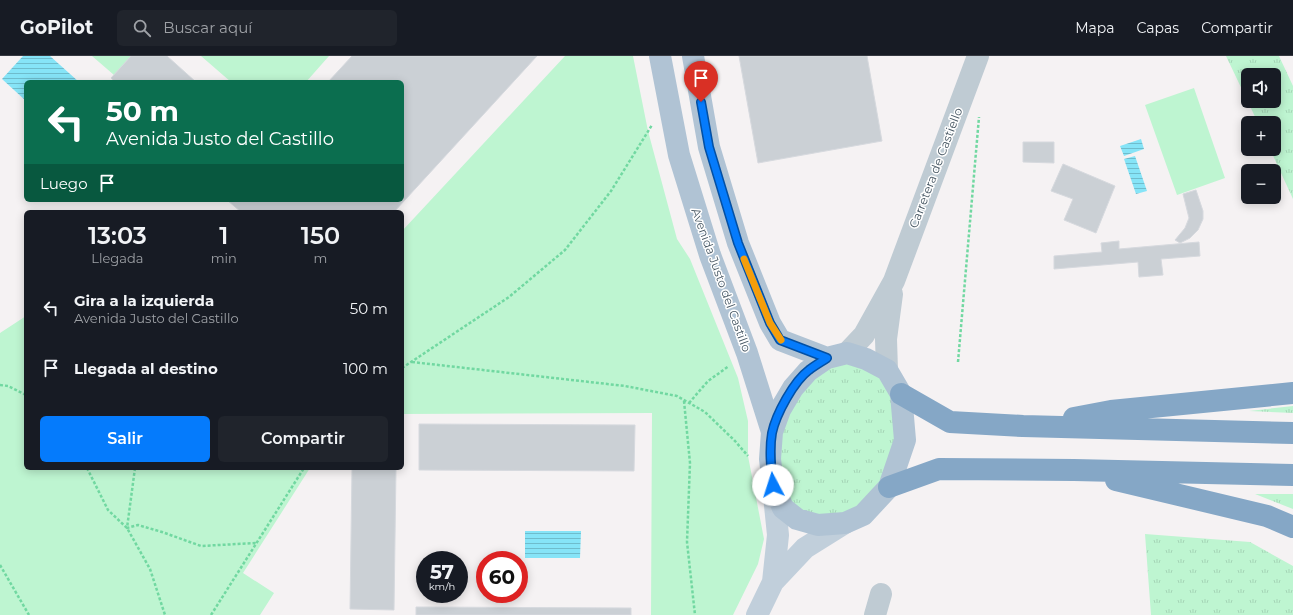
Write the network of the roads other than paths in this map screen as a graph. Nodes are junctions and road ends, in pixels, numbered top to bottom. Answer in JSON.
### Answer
{"nodes":[{"id":1,"x":660,"y":56,"type":"edge"},
{"id":2,"x":692,"y":56,"type":"edge"},
{"id":3,"x":978,"y":56,"type":"edge"},
{"id":4,"x":894,"y":281,"type":"junction"},
{"id":5,"x":837,"y":356,"type":"junction"},
{"id":6,"x":887,"y":370,"type":"junction"},
{"id":7,"x":1293,"y":393,"type":"edge"},
{"id":8,"x":901,"y":394,"type":"junction"},
{"id":9,"x":1023,"y":426,"type":"junction"},
{"id":10,"x":772,"y":432,"type":"junction"},
{"id":11,"x":1293,"y":434,"type":"edge"},
{"id":12,"x":1074,"y":470,"type":"junction"},
{"id":13,"x":1293,"y":475,"type":"edge"},
{"id":14,"x":773,"y":485,"type":"junction"},
{"id":15,"x":889,"y":487,"type":"junction"},
{"id":16,"x":845,"y":523,"type":"junction"},
{"id":17,"x":1293,"y":527,"type":"edge"},
{"id":18,"x":773,"y":582,"type":"junction"},
{"id":19,"x":881,"y":594,"type":"dead end"},
{"id":20,"x":757,"y":615,"type":"edge"},
{"id":21,"x":875,"y":615,"type":"edge"}],
"edges":[{"from":1,"to":10,"type":"main road","name":"Avenida Justo del Castillo"},
{"from":2,"to":5,"type":"main road"},
{"from":3,"to":4,"type":"street","name":"Carretera de Castiello"},
{"from":4,"to":5,"type":"street","name":"Carretera de Castiello"},
{"from":4,"to":6,"type":"street","name":"Carretera de Castiello"},
{"from":5,"to":6,"type":"main road"},
{"from":5,"to":10,"type":"main road"},
{"from":6,"to":8,"type":"main road"},
{"from":7,"to":9,"type":"highway"},
{"from":8,"to":9,"type":"highway"},
{"from":8,"to":15,"type":"main road"},
{"from":9,"to":11,"type":"highway"},
{"from":10,"to":14,"type":"main road"},
{"from":12,"to":13,"type":"highway"},
{"from":12,"to":15,"type":"highway"},
{"from":12,"to":17,"type":"highway"},
{"from":14,"to":16,"type":"main road"},
{"from":14,"to":18,"type":"main road"},
{"from":15,"to":16,"type":"main road"},
{"from":16,"to":18,"type":"main road"},
{"from":18,"to":20,"type":"main road"},
{"from":19,"to":21,"type":"street"}]}
